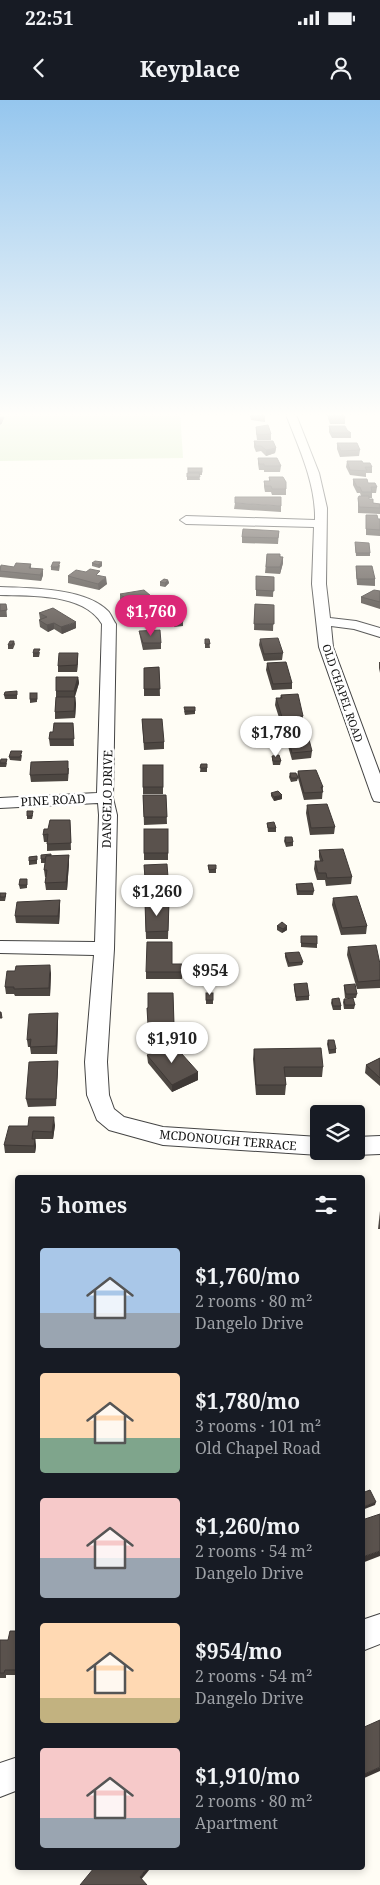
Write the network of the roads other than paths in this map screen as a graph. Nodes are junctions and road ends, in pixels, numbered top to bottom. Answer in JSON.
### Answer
{"nodes":[{"id":1,"x":317,"y":495,"type":"edge"},
{"id":2,"x":186,"y":520,"type":"dead end"},
{"id":3,"x":322,"y":524,"type":"junction"},
{"id":4,"x":0,"y":591,"type":"edge"},
{"id":5,"x":322,"y":621,"type":"junction"},
{"id":6,"x":380,"y":633,"type":"edge"},
{"id":7,"x":380,"y":797,"type":"edge"},
{"id":8,"x":105,"y":798,"type":"junction"},
{"id":9,"x":0,"y":803,"type":"edge"},
{"id":10,"x":0,"y":947,"type":"edge"},
{"id":11,"x":104,"y":949,"type":"junction"},
{"id":12,"x":110,"y":1120,"type":"joint"},
{"id":13,"x":310,"y":1145,"type":"edge"},
{"id":14,"x":380,"y":1145,"type":"edge"},
{"id":15,"x":365,"y":1146,"type":"edge"},
{"id":16,"x":380,"y":1629,"type":"edge"},
{"id":17,"x":365,"y":1635,"type":"edge"},
{"id":18,"x":15,"y":1774,"type":"edge"},
{"id":19,"x":0,"y":1780,"type":"edge"}],
"edges":[{"from":1,"to":3,"type":"street","name":"OLD CHAPEL ROAD"},
{"from":2,"to":3,"type":"street"},
{"from":3,"to":5,"type":"street","name":"OLD CHAPEL ROAD"},
{"from":4,"to":8,"type":"street","name":"DANGELO DRIVE"},
{"from":5,"to":6,"type":"street"},
{"from":5,"to":7,"type":"street","name":"OLD CHAPEL ROAD"},
{"from":8,"to":9,"type":"street","name":"PINE ROAD"},
{"from":8,"to":11,"type":"street","name":"DANGELO DRIVE"},
{"from":10,"to":11,"type":"street"},
{"from":11,"to":12,"type":"street","name":"DANGELO DRIVE"},
{"from":12,"to":13,"type":"street","name":"MCDONOUGH TERRACE"},
{"from":14,"to":15,"type":"street"},
{"from":16,"to":17,"type":"street"},
{"from":18,"to":19,"type":"street"}]}
